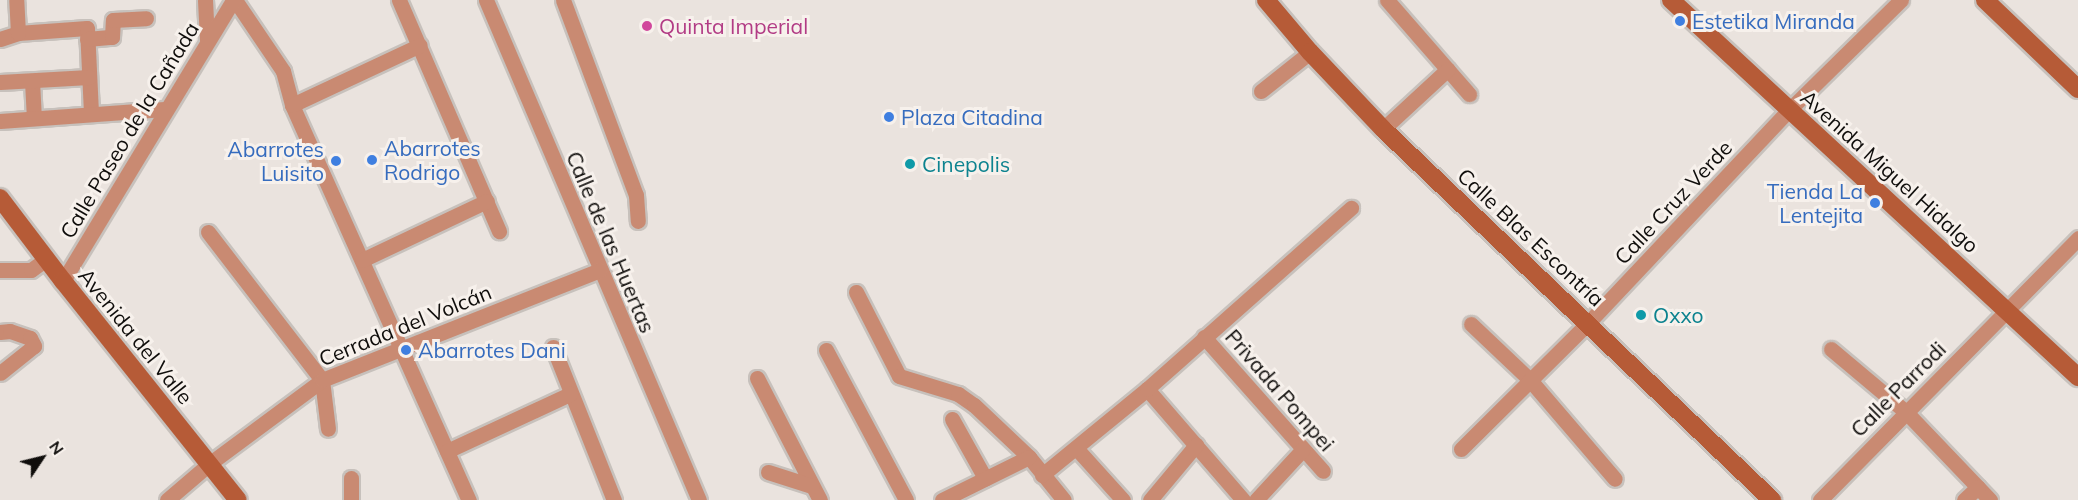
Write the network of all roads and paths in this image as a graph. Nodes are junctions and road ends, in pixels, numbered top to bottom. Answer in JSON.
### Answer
{"nodes":[{"id":1,"x":16,"y":0,"type":"edge"},
{"id":2,"x":205,"y":0,"type":"edge"},
{"id":3,"x":234,"y":0,"type":"edge"},
{"id":4,"x":399,"y":0,"type":"edge"},
{"id":5,"x":486,"y":0,"type":"edge"},
{"id":6,"x":563,"y":0,"type":"edge"},
{"id":7,"x":1266,"y":0,"type":"edge"},
{"id":8,"x":1387,"y":0,"type":"edge"},
{"id":9,"x":1671,"y":0,"type":"edge"},
{"id":10,"x":1901,"y":0,"type":"edge"},
{"id":11,"x":1985,"y":0,"type":"edge"},
{"id":12,"x":146,"y":18,"type":"dead end"},
{"id":13,"x":18,"y":33,"type":"junction"},
{"id":14,"x":0,"y":39,"type":"edge"},
{"id":15,"x":87,"y":39,"type":"junction"},
{"id":16,"x":207,"y":40,"type":"junction"},
{"id":17,"x":420,"y":45,"type":"junction"},
{"id":18,"x":1310,"y":52,"type":"junction"},
{"id":19,"x":1448,"y":69,"type":"junction"},
{"id":20,"x":88,"y":77,"type":"junction"},
{"id":21,"x":37,"y":81,"type":"junction"},
{"id":22,"x":0,"y":82,"type":"edge"},
{"id":23,"x":2078,"y":89,"type":"edge"},
{"id":24,"x":1261,"y":91,"type":"dead end"},
{"id":25,"x":1469,"y":94,"type":"dead end"},
{"id":26,"x":292,"y":105,"type":"junction"},
{"id":27,"x":165,"y":109,"type":"junction"},
{"id":28,"x":1789,"y":110,"type":"junction"},
{"id":29,"x":91,"y":114,"type":"junction"},
{"id":30,"x":39,"y":118,"type":"junction"},
{"id":31,"x":0,"y":120,"type":"edge"},
{"id":32,"x":1383,"y":129,"type":"junction"},
{"id":33,"x":0,"y":198,"type":"edge"},
{"id":34,"x":487,"y":201,"type":"junction"},
{"id":35,"x":1351,"y":208,"type":"dead end"},
{"id":36,"x":638,"y":221,"type":"dead end"},
{"id":37,"x":500,"y":231,"type":"dead end"},
{"id":38,"x":208,"y":232,"type":"dead end"},
{"id":39,"x":2078,"y":238,"type":"edge"},
{"id":40,"x":46,"y":259,"type":"junction"},
{"id":41,"x":362,"y":260,"type":"junction"},
{"id":42,"x":0,"y":270,"type":"edge"},
{"id":43,"x":600,"y":270,"type":"junction"},
{"id":44,"x":63,"y":281,"type":"junction"},
{"id":45,"x":856,"y":292,"type":"dead end"},
{"id":46,"x":2008,"y":309,"type":"junction"},
{"id":47,"x":1588,"y":323,"type":"junction"},
{"id":48,"x":1471,"y":324,"type":"dead end"},
{"id":49,"x":0,"y":332,"type":"edge"},
{"id":50,"x":1204,"y":337,"type":"junction"},
{"id":51,"x":554,"y":347,"type":"dead end"},
{"id":52,"x":400,"y":349,"type":"junction"},
{"id":53,"x":1831,"y":349,"type":"dead end"},
{"id":54,"x":826,"y":350,"type":"dead end"},
{"id":55,"x":3,"y":369,"type":"edge"},
{"id":56,"x":2078,"y":377,"type":"edge"},
{"id":57,"x":757,"y":378,"type":"dead end"},
{"id":58,"x":321,"y":380,"type":"junction"},
{"id":59,"x":1530,"y":380,"type":"junction"},
{"id":60,"x":1147,"y":388,"type":"junction"},
{"id":61,"x":570,"y":394,"type":"junction"},
{"id":62,"x":1905,"y":411,"type":"junction"},
{"id":63,"x":952,"y":419,"type":"dead end"},
{"id":64,"x":328,"y":429,"type":"dead end"},
{"id":65,"x":1196,"y":445,"type":"junction"},
{"id":66,"x":1303,"y":449,"type":"junction"},
{"id":67,"x":1461,"y":449,"type":"dead end"},
{"id":68,"x":447,"y":451,"type":"junction"},
{"id":69,"x":1079,"y":452,"type":"junction"},
{"id":70,"x":1029,"y":458,"type":"junction"},
{"id":71,"x":209,"y":464,"type":"junction"},
{"id":72,"x":1323,"y":471,"type":"dead end"},
{"id":73,"x":768,"y":472,"type":"dead end"},
{"id":74,"x":351,"y":478,"type":"dead end"},
{"id":75,"x":985,"y":478,"type":"junction"},
{"id":76,"x":1045,"y":479,"type":"junction"},
{"id":77,"x":1615,"y":479,"type":"dead end"},
{"id":78,"x":812,"y":486,"type":"junction"},
{"id":79,"x":1978,"y":487,"type":"junction"},
{"id":80,"x":167,"y":500,"type":"edge"},
{"id":81,"x":238,"y":500,"type":"edge"},
{"id":82,"x":351,"y":500,"type":"edge"},
{"id":83,"x":469,"y":500,"type":"edge"},
{"id":84,"x":614,"y":500,"type":"edge"},
{"id":85,"x":699,"y":500,"type":"edge"},
{"id":86,"x":820,"y":500,"type":"edge"},
{"id":87,"x":906,"y":500,"type":"edge"},
{"id":88,"x":942,"y":500,"type":"edge"},
{"id":89,"x":1064,"y":500,"type":"edge"},
{"id":90,"x":1123,"y":500,"type":"edge"},
{"id":91,"x":1150,"y":500,"type":"edge"},
{"id":92,"x":1244,"y":500,"type":"edge"},
{"id":93,"x":1257,"y":500,"type":"edge"},
{"id":94,"x":1772,"y":500,"type":"edge"},
{"id":95,"x":1820,"y":500,"type":"edge"},
{"id":96,"x":1964,"y":500,"type":"edge"},
{"id":97,"x":1990,"y":500,"type":"edge"}],
"edges":[{"from":1,"to":13,"type":"street"},
{"from":2,"to":16,"type":"street"},
{"from":3,"to":16,"type":"street","name":"Calle Paseo de la Cañada"},
{"from":3,"to":26,"type":"street"},
{"from":4,"to":17,"type":"street"},
{"from":5,"to":43,"type":"street","name":"Calle de las Huertas"},
{"from":6,"to":36,"type":"street"},
{"from":7,"to":18,"type":"street","name":"Calle Blas Escontría"},
{"from":8,"to":19,"type":"street"},
{"from":9,"to":28,"type":"street","name":"Avenida Miguel Hidalgo"},
{"from":10,"to":28,"type":"street","name":"Calle Cruz Verde"},
{"from":11,"to":23,"type":"street"},
{"from":12,"to":15,"type":"street"},
{"from":13,"to":14,"type":"street"},
{"from":13,"to":15,"type":"street"},
{"from":15,"to":20,"type":"street"},
{"from":16,"to":27,"type":"street","name":"Calle Paseo de la Cañada"},
{"from":17,"to":26,"type":"street"},
{"from":17,"to":34,"type":"street"},
{"from":18,"to":24,"type":"street"},
{"from":18,"to":32,"type":"street","name":"Calle Blas Escontría"},
{"from":19,"to":25,"type":"street"},
{"from":19,"to":32,"type":"street"},
{"from":20,"to":21,"type":"street"},
{"from":20,"to":29,"type":"street"},
{"from":21,"to":22,"type":"street"},
{"from":21,"to":30,"type":"street"},
{"from":26,"to":41,"type":"street"},
{"from":27,"to":29,"type":"street"},
{"from":27,"to":44,"type":"street","name":"Calle Paseo de la Cañada"},
{"from":28,"to":46,"type":"street","name":"Avenida Miguel Hidalgo"},
{"from":28,"to":47,"type":"street","name":"Calle Cruz Verde"},
{"from":29,"to":30,"type":"street"},
{"from":30,"to":31,"type":"street"},
{"from":32,"to":47,"type":"street","name":"Calle Blas Escontría"},
{"from":33,"to":40,"type":"street","name":"Avenida del Valle"},
{"from":34,"to":37,"type":"street"},
{"from":34,"to":41,"type":"street"},
{"from":35,"to":50,"type":"street"},
{"from":38,"to":58,"type":"street"},
{"from":39,"to":46,"type":"street","name":"Calle Parrodi"},
{"from":40,"to":42,"type":"street"},
{"from":40,"to":44,"type":"street","name":"Avenida del Valle"},
{"from":41,"to":52,"type":"street"},
{"from":43,"to":52,"type":"street","name":"Cerrada del Volcán"},
{"from":43,"to":85,"type":"street","name":"Calle de las Huertas"},
{"from":44,"to":71,"type":"street","name":"Avenida del Valle"},
{"from":45,"to":70,"type":"street"},
{"from":46,"to":56,"type":"street","name":"Avenida Miguel Hidalgo"},
{"from":46,"to":62,"type":"street","name":"Calle Parrodi"},
{"from":47,"to":59,"type":"street","name":"Calle Cruz Verde"},
{"from":47,"to":94,"type":"street","name":"Calle Blas Escontría"},
{"from":48,"to":59,"type":"street"},
{"from":49,"to":55,"type":"street"},
{"from":50,"to":60,"type":"street"},
{"from":50,"to":66,"type":"street","name":"Privada Pompei"},
{"from":51,"to":61,"type":"street"},
{"from":52,"to":58,"type":"street","name":"Cerrada del Volcán"},
{"from":52,"to":68,"type":"street"},
{"from":53,"to":62,"type":"street"},
{"from":54,"to":87,"type":"street"},
{"from":57,"to":78,"type":"street"},
{"from":58,"to":64,"type":"street"},
{"from":58,"to":71,"type":"street","name":"Cerrada del Volcán"},
{"from":59,"to":67,"type":"street","name":"Calle Cruz Verde"},
{"from":59,"to":77,"type":"street"},
{"from":60,"to":65,"type":"street"},
{"from":60,"to":69,"type":"street"},
{"from":61,"to":68,"type":"street"},
{"from":61,"to":84,"type":"street"},
{"from":62,"to":79,"type":"street"},
{"from":62,"to":95,"type":"street","name":"Calle Parrodi"},
{"from":63,"to":75,"type":"street"},
{"from":65,"to":91,"type":"street"},
{"from":65,"to":92,"type":"street"},
{"from":66,"to":72,"type":"street","name":"Privada Pompei"},
{"from":66,"to":93,"type":"street"},
{"from":68,"to":83,"type":"street"},
{"from":69,"to":76,"type":"street"},
{"from":69,"to":90,"type":"street"},
{"from":70,"to":75,"type":"street"},
{"from":70,"to":76,"type":"street"},
{"from":71,"to":80,"type":"street","name":"Cerrada del Volcán"},
{"from":71,"to":81,"type":"street","name":"Avenida del Valle"},
{"from":73,"to":78,"type":"street"},
{"from":74,"to":82,"type":"street"},
{"from":75,"to":88,"type":"street"},
{"from":76,"to":89,"type":"street"},
{"from":78,"to":86,"type":"street"},
{"from":79,"to":96,"type":"street"},
{"from":79,"to":97,"type":"street"}]}
